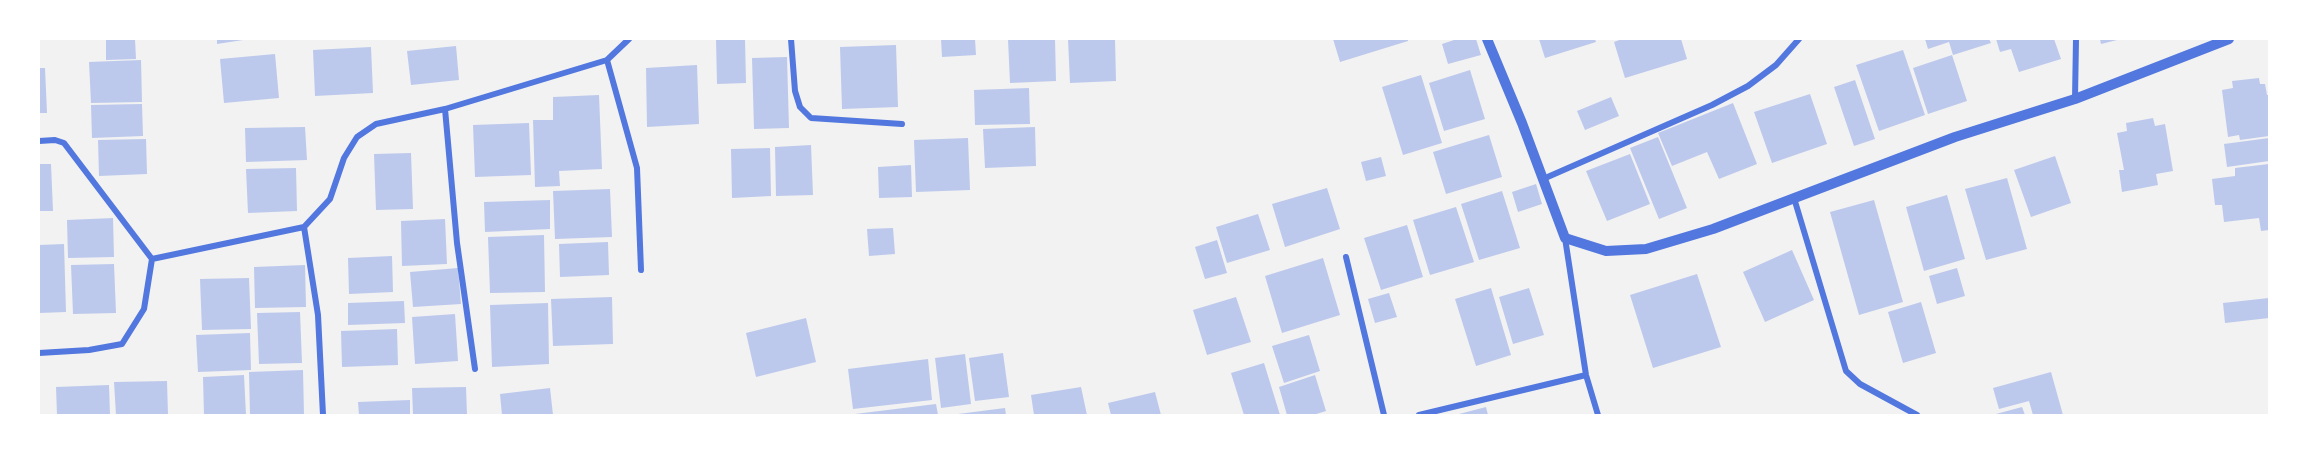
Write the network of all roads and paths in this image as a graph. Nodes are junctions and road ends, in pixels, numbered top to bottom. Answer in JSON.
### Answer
{"nodes":[{"id":1,"x":630,"y":39,"type":"edge"},
{"id":2,"x":791,"y":39,"type":"edge"},
{"id":3,"x":1486,"y":39,"type":"edge"},
{"id":4,"x":1799,"y":39,"type":"edge"},
{"id":5,"x":2076,"y":39,"type":"edge"},
{"id":6,"x":2229,"y":39,"type":"edge"},
{"id":7,"x":607,"y":60,"type":"junction"},
{"id":8,"x":2075,"y":99,"type":"junction"},
{"id":9,"x":445,"y":109,"type":"junction"},
{"id":10,"x":902,"y":124,"type":"dead end"},
{"id":11,"x":39,"y":141,"type":"edge"},
{"id":12,"x":1544,"y":179,"type":"junction"},
{"id":13,"x":1794,"y":198,"type":"junction"},
{"id":14,"x":304,"y":227,"type":"junction"},
{"id":15,"x":1565,"y":238,"type":"junction"},
{"id":16,"x":1346,"y":257,"type":"dead end"},
{"id":17,"x":152,"y":259,"type":"junction"},
{"id":18,"x":641,"y":270,"type":"dead end"},
{"id":19,"x":39,"y":353,"type":"edge"},
{"id":20,"x":475,"y":369,"type":"dead end"},
{"id":21,"x":1586,"y":375,"type":"junction"},
{"id":22,"x":322,"y":415,"type":"edge"},
{"id":23,"x":1384,"y":415,"type":"edge"},
{"id":24,"x":1419,"y":415,"type":"edge"},
{"id":25,"x":1598,"y":415,"type":"edge"},
{"id":26,"x":1917,"y":415,"type":"edge"}],
"edges":[{"from":1,"to":7,"type":"street"},
{"from":2,"to":10,"type":"street"},
{"from":3,"to":12,"type":"street"},
{"from":4,"to":12,"type":"street"},
{"from":5,"to":8,"type":"street"},
{"from":6,"to":8,"type":"street"},
{"from":7,"to":9,"type":"street"},
{"from":7,"to":18,"type":"street"},
{"from":8,"to":13,"type":"street"},
{"from":9,"to":14,"type":"street"},
{"from":9,"to":20,"type":"street"},
{"from":11,"to":17,"type":"street"},
{"from":12,"to":15,"type":"street"},
{"from":13,"to":15,"type":"street"},
{"from":13,"to":26,"type":"street"},
{"from":14,"to":17,"type":"street"},
{"from":14,"to":22,"type":"street"},
{"from":15,"to":21,"type":"street"},
{"from":16,"to":23,"type":"street"},
{"from":17,"to":19,"type":"street"},
{"from":21,"to":24,"type":"street"},
{"from":21,"to":25,"type":"street"}]}
